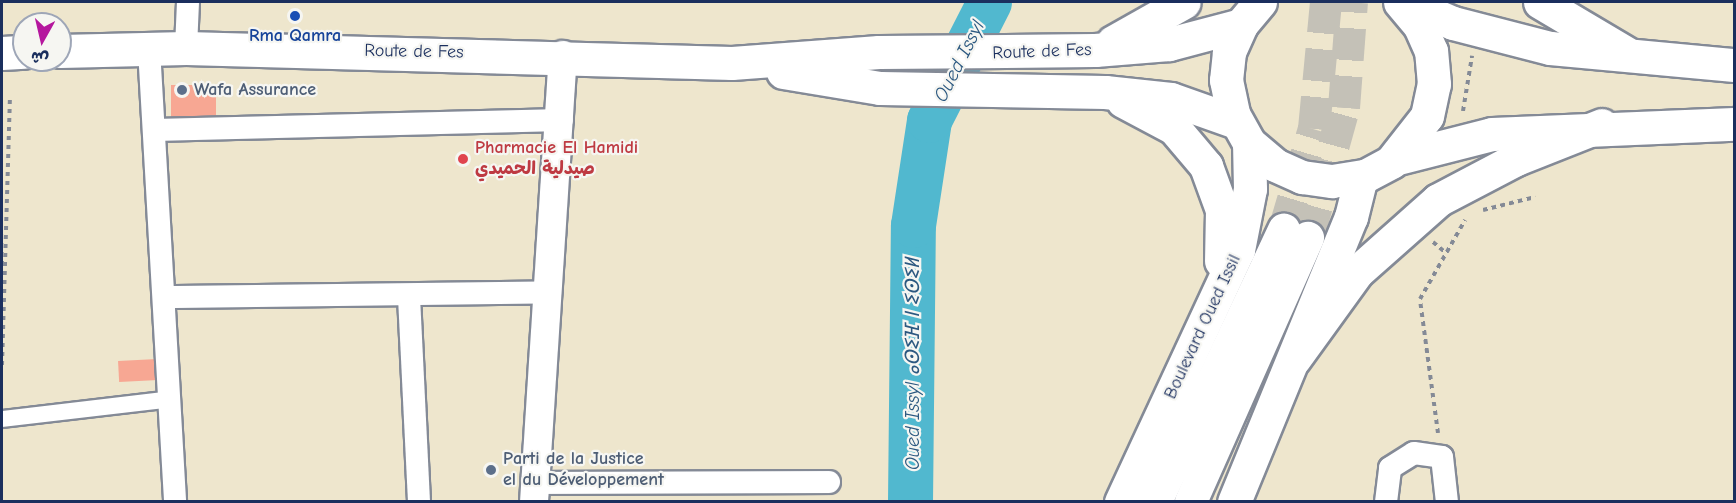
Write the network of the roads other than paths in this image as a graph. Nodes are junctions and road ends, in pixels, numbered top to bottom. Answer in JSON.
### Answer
{"nodes":[{"id":1,"x":188,"y":2,"type":"edge"},
{"id":2,"x":1184,"y":2,"type":"edge"},
{"id":3,"x":1402,"y":2,"type":"edge"},
{"id":4,"x":1540,"y":2,"type":"edge"},
{"id":5,"x":1250,"y":13,"type":"edge"},
{"id":6,"x":186,"y":48,"type":"junction"},
{"id":7,"x":149,"y":49,"type":"junction"},
{"id":8,"x":1095,"y":50,"type":"junction"},
{"id":9,"x":72,"y":51,"type":"edge"},
{"id":10,"x":563,"y":55,"type":"junction"},
{"id":11,"x":1633,"y":57,"type":"junction"},
{"id":12,"x":732,"y":63,"type":"junction"},
{"id":13,"x":1734,"y":65,"type":"edge"},
{"id":14,"x":1105,"y":92,"type":"junction"},
{"id":15,"x":562,"y":120,"type":"junction"},
{"id":16,"x":1734,"y":124,"type":"edge"},
{"id":17,"x":1602,"y":125,"type":"junction"},
{"id":18,"x":155,"y":130,"type":"junction"},
{"id":19,"x":1243,"y":133,"type":"junction"},
{"id":20,"x":1394,"y":160,"type":"junction"},
{"id":21,"x":1361,"y":177,"type":"junction"},
{"id":22,"x":1220,"y":291,"type":"junction"},
{"id":23,"x":549,"y":292,"type":"junction"},
{"id":24,"x":166,"y":297,"type":"junction"},
{"id":25,"x":409,"y":297,"type":"junction"},
{"id":26,"x":1294,"y":359,"type":"junction"},
{"id":27,"x":171,"y":399,"type":"junction"},
{"id":28,"x":2,"y":419,"type":"edge"},
{"id":29,"x":829,"y":482,"type":"dead end"},
{"id":30,"x":535,"y":492,"type":"edge"},
{"id":31,"x":175,"y":501,"type":"edge"},
{"id":32,"x":418,"y":501,"type":"edge"},
{"id":33,"x":1121,"y":501,"type":"edge"},
{"id":34,"x":1156,"y":501,"type":"edge"},
{"id":35,"x":1191,"y":501,"type":"edge"},
{"id":36,"x":1234,"y":501,"type":"edge"},
{"id":37,"x":1386,"y":501,"type":"edge"},
{"id":38,"x":1447,"y":501,"type":"edge"}],
"edges":[{"from":1,"to":6,"type":"street"},
{"from":2,"to":8,"type":"main road"},
{"from":3,"to":11,"type":"main road"},
{"from":3,"to":20,"type":"main road"},
{"from":4,"to":11,"type":"main road"},
{"from":5,"to":8,"type":"main road","name":"Route de Fes"},
{"from":5,"to":19,"type":"main road","name":"Boulevard Oued Issil"},
{"from":6,"to":7,"type":"main road","name":"Route de Fes"},
{"from":6,"to":10,"type":"main road","name":"Route de Fes"},
{"from":7,"to":9,"type":"main road","name":"Route de Fes"},
{"from":7,"to":18,"type":"street"},
{"from":8,"to":12,"type":"main road","name":"Route de Fes"},
{"from":10,"to":12,"type":"main road","name":"Route de Fes"},
{"from":10,"to":15,"type":"street"},
{"from":11,"to":13,"type":"main road"},
{"from":12,"to":14,"type":"main road","name":"Route de Fes"},
{"from":14,"to":19,"type":"main road","name":"Route de Fes"},
{"from":14,"to":22,"type":"main road"},
{"from":15,"to":18,"type":"street"},
{"from":15,"to":23,"type":"street"},
{"from":16,"to":17,"type":"main road"},
{"from":17,"to":20,"type":"main road"},
{"from":17,"to":26,"type":"main road"},
{"from":18,"to":24,"type":"street"},
{"from":19,"to":21,"type":"main road"},
{"from":19,"to":22,"type":"main road","name":"Boulevard Oued Issil"},
{"from":20,"to":21,"type":"main road"},
{"from":21,"to":26,"type":"main road"},
{"from":22,"to":33,"type":"main road","name":"Boulevard Oued Issil"},
{"from":23,"to":25,"type":"street"},
{"from":23,"to":30,"type":"street"},
{"from":24,"to":25,"type":"street"},
{"from":24,"to":27,"type":"street"},
{"from":25,"to":32,"type":"street"},
{"from":26,"to":36,"type":"main road"},
{"from":27,"to":28,"type":"street"},
{"from":27,"to":31,"type":"street"},
{"from":29,"to":30,"type":"street"},
{"from":34,"to":35,"type":"main road","name":"Boulevard Oued Issil"},
{"from":37,"to":38,"type":"street"}]}
